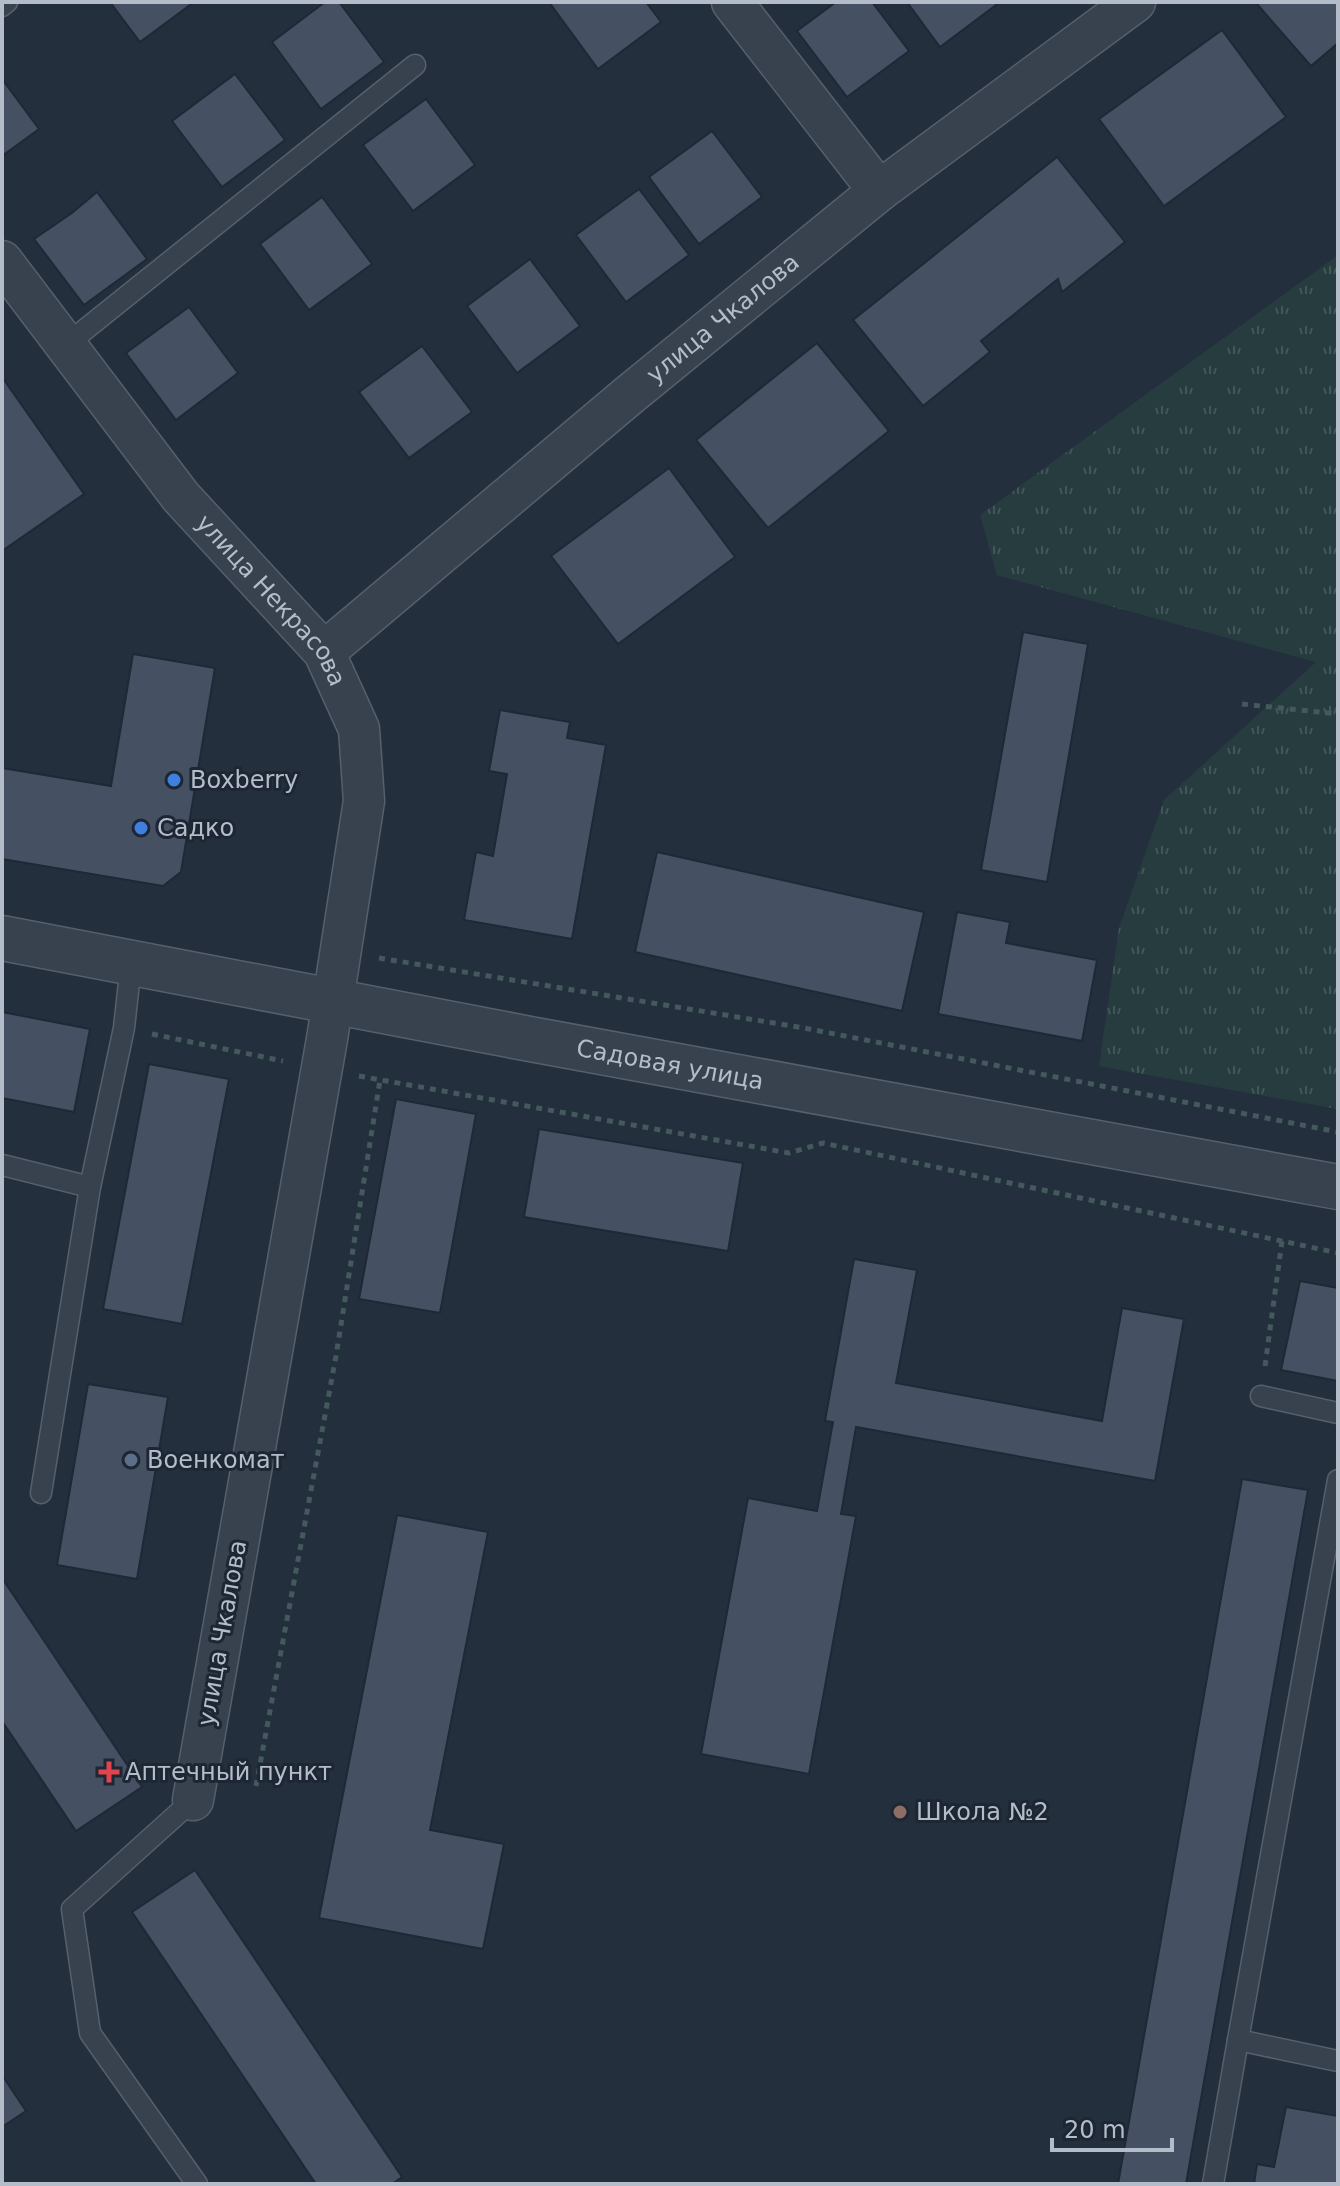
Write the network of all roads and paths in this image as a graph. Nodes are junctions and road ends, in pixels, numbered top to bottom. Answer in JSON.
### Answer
{"nodes":[{"id":1,"x":7,"y":2,"type":"edge"},
{"id":2,"x":732,"y":2,"type":"edge"},
{"id":3,"x":1135,"y":2,"type":"edge"},
{"id":4,"x":2,"y":6,"type":"edge"},
{"id":5,"x":415,"y":65,"type":"dead end"},
{"id":6,"x":879,"y":191,"type":"junction"},
{"id":7,"x":2,"y":261,"type":"edge"},
{"id":8,"x":67,"y":344,"type":"junction"},
{"id":9,"x":324,"y":652,"type":"junction"},
{"id":10,"x":1242,"y":704,"type":"dead end"},
{"id":11,"x":1338,"y":714,"type":"edge"},
{"id":12,"x":2,"y":938,"type":"edge"},
{"id":13,"x":339,"y":951,"type":"junction"},
{"id":14,"x":131,"y":964,"type":"junction"},
{"id":15,"x":331,"y":1001,"type":"junction"},
{"id":16,"x":124,"y":1028,"type":"junction"},
{"id":17,"x":322,"y":1069,"type":"junction"},
{"id":18,"x":380,"y":1080,"type":"junction"},
{"id":19,"x":1338,"y":1132,"type":"edge"},
{"id":20,"x":2,"y":1165,"type":"edge"},
{"id":21,"x":90,"y":1187,"type":"junction"},
{"id":22,"x":1338,"y":1187,"type":"edge"},
{"id":23,"x":1282,"y":1241,"type":"junction"},
{"id":24,"x":1338,"y":1253,"type":"edge"},
{"id":25,"x":1261,"y":1396,"type":"joint"},
{"id":26,"x":1338,"y":1413,"type":"edge"},
{"id":27,"x":1338,"y":1480,"type":"edge"},
{"id":28,"x":41,"y":1493,"type":"dead end"},
{"id":29,"x":256,"y":1786,"type":"dead end"},
{"id":30,"x":193,"y":1800,"type":"joint"},
{"id":31,"x":1238,"y":2040,"type":"junction"},
{"id":32,"x":1338,"y":2061,"type":"edge"},
{"id":33,"x":197,"y":2184,"type":"edge"},
{"id":34,"x":1213,"y":2184,"type":"edge"}],
"edges":[{"from":1,"to":4,"type":"lane"},
{"from":2,"to":6,"type":"street"},
{"from":3,"to":6,"type":"street","name":"улица Чкалова"},
{"from":5,"to":8,"type":"lane"},
{"from":6,"to":9,"type":"street","name":"улица Чкалова"},
{"from":7,"to":8,"type":"street","name":"улица Некрасова"},
{"from":8,"to":9,"type":"street","name":"улица Некрасова"},
{"from":9,"to":13,"type":"street","name":"улица Некрасова"},
{"from":10,"to":11,"type":"path"},
{"from":12,"to":14,"type":"street","name":"Садовая улица"},
{"from":13,"to":15,"type":"street","name":"улица Некрасова"},
{"from":13,"to":19,"type":"path"},
{"from":14,"to":15,"type":"street","name":"Садовая улица"},
{"from":14,"to":16,"type":"lane"},
{"from":15,"to":17,"type":"street","name":"улица Чкалова"},
{"from":15,"to":22,"type":"street","name":"Садовая улица"},
{"from":16,"to":17,"type":"path"},
{"from":16,"to":21,"type":"lane"},
{"from":17,"to":18,"type":"path"},
{"from":17,"to":30,"type":"street","name":"улица Чкалова"},
{"from":18,"to":23,"type":"path"},
{"from":18,"to":29,"type":"path"},
{"from":20,"to":21,"type":"lane"},
{"from":21,"to":28,"type":"lane"},
{"from":23,"to":24,"type":"path"},
{"from":23,"to":25,"type":"path"},
{"from":25,"to":26,"type":"lane"},
{"from":27,"to":31,"type":"lane"},
{"from":30,"to":33,"type":"lane","name":"улица Чкалова"},
{"from":31,"to":32,"type":"lane"},
{"from":31,"to":34,"type":"lane"}]}
